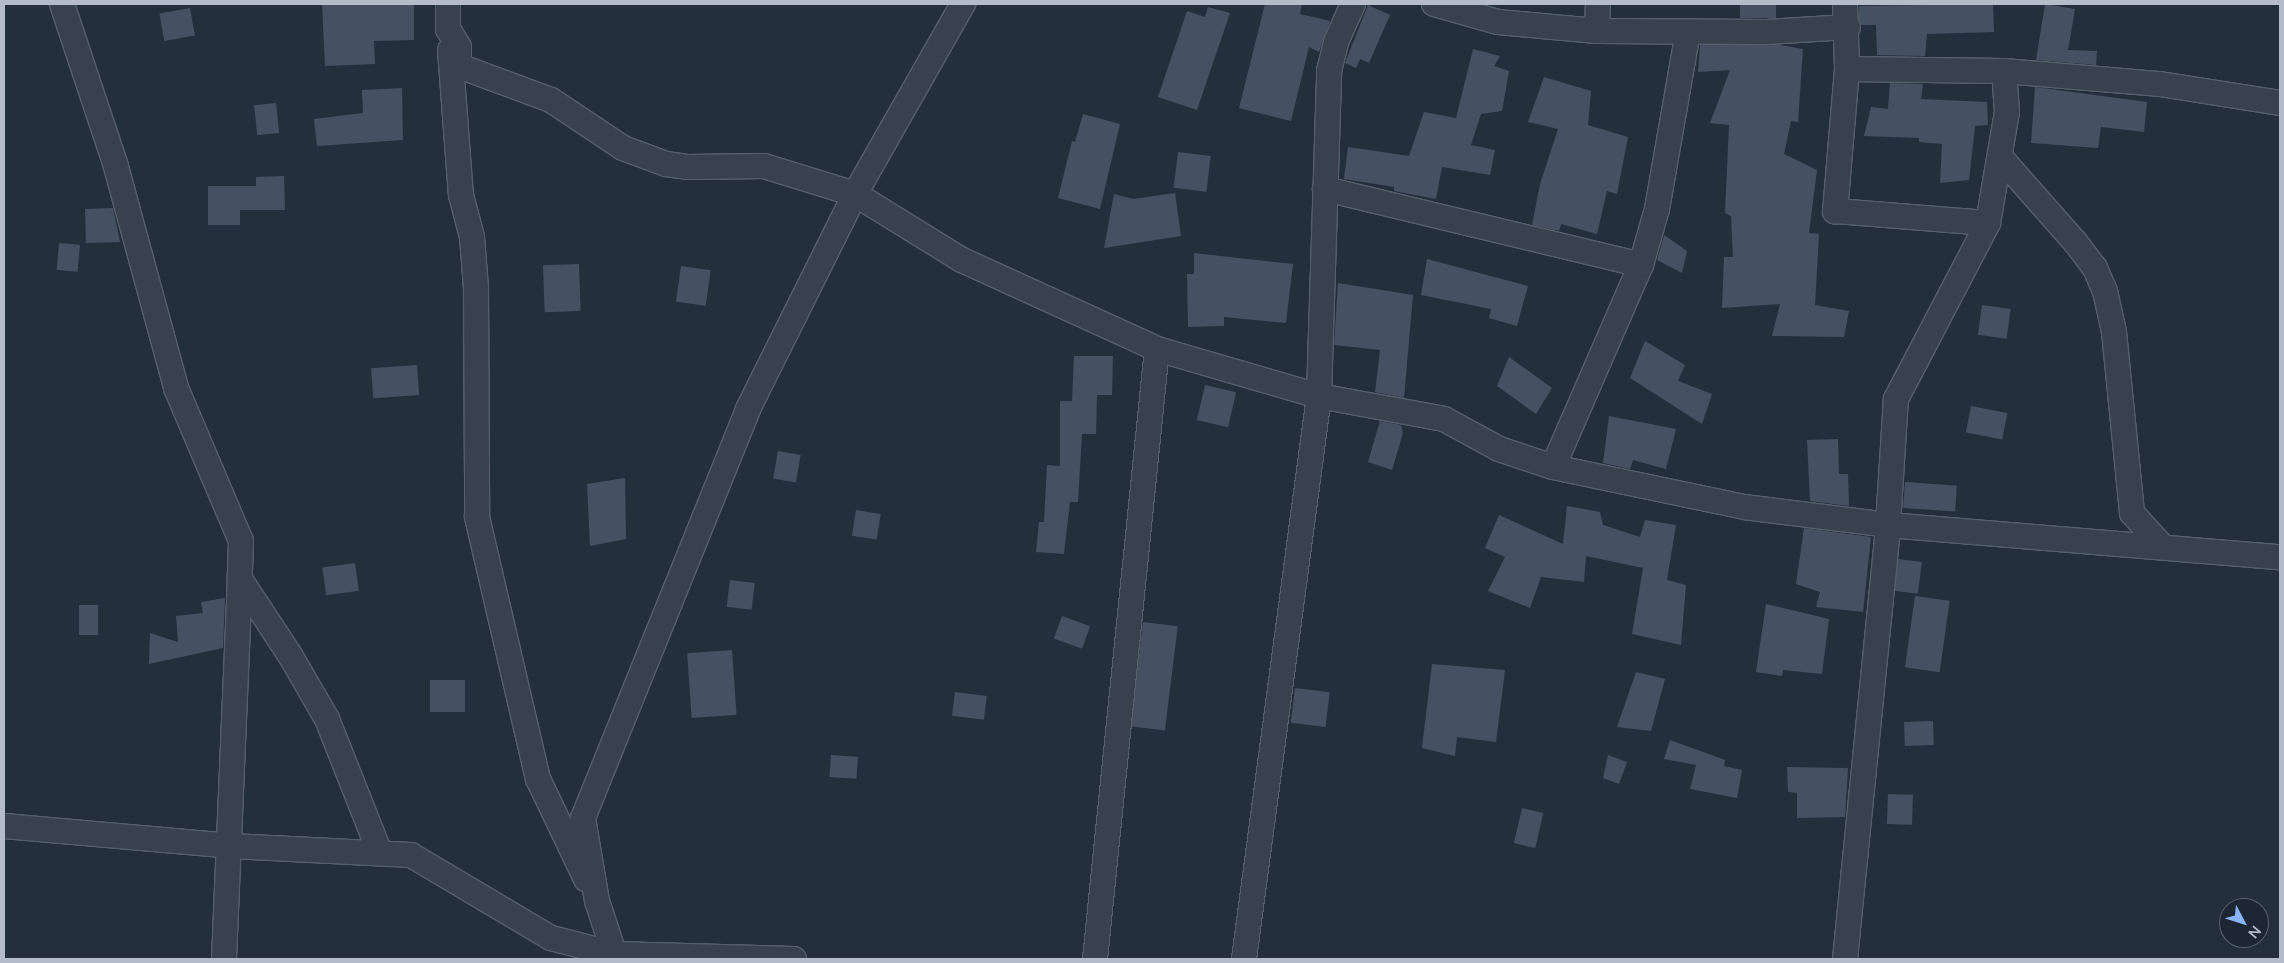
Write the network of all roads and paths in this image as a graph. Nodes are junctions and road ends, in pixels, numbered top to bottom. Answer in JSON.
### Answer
{"nodes":[{"id":1,"x":62,"y":4,"type":"edge"},
{"id":2,"x":448,"y":4,"type":"edge"},
{"id":3,"x":963,"y":4,"type":"edge"},
{"id":4,"x":1353,"y":4,"type":"edge"},
{"id":5,"x":1434,"y":4,"type":"edge"},
{"id":6,"x":1598,"y":4,"type":"edge"},
{"id":7,"x":1847,"y":15,"type":"edge"},
{"id":8,"x":448,"y":29,"type":"junction"},
{"id":9,"x":1597,"y":31,"type":"junction"},
{"id":10,"x":1688,"y":32,"type":"junction"},
{"id":11,"x":1848,"y":69,"type":"junction"},
{"id":12,"x":2004,"y":71,"type":"junction"},
{"id":13,"x":2280,"y":103,"type":"edge"},
{"id":14,"x":2001,"y":158,"type":"junction"},
{"id":15,"x":1324,"y":189,"type":"junction"},
{"id":16,"x":855,"y":194,"type":"junction"},
{"id":17,"x":1988,"y":223,"type":"junction"},
{"id":18,"x":1641,"y":265,"type":"junction"},
{"id":19,"x":1157,"y":349,"type":"junction"},
{"id":20,"x":1319,"y":396,"type":"junction"},
{"id":21,"x":1552,"y":467,"type":"junction"},
{"id":22,"x":1888,"y":525,"type":"junction"},
{"id":23,"x":2161,"y":545,"type":"junction"},
{"id":24,"x":2280,"y":557,"type":"edge"},
{"id":25,"x":240,"y":579,"type":"junction"},
{"id":26,"x":4,"y":826,"type":"edge"},
{"id":27,"x":231,"y":846,"type":"junction"},
{"id":28,"x":380,"y":853,"type":"junction"},
{"id":29,"x":597,"y":901,"type":"junction"},
{"id":30,"x":615,"y":957,"type":"edge"},
{"id":31,"x":224,"y":959,"type":"edge"},
{"id":32,"x":794,"y":959,"type":"edge"},
{"id":33,"x":1095,"y":959,"type":"edge"},
{"id":34,"x":1244,"y":959,"type":"edge"},
{"id":35,"x":1845,"y":959,"type":"edge"}],
"edges":[{"from":1,"to":25,"type":"street"},
{"from":2,"to":8,"type":"street"},
{"from":3,"to":16,"type":"street"},
{"from":4,"to":15,"type":"street"},
{"from":5,"to":9,"type":"street"},
{"from":6,"to":9,"type":"street"},
{"from":7,"to":10,"type":"street"},
{"from":7,"to":11,"type":"street"},
{"from":8,"to":16,"type":"street"},
{"from":8,"to":29,"type":"street"},
{"from":9,"to":10,"type":"street"},
{"from":10,"to":18,"type":"street"},
{"from":11,"to":12,"type":"street"},
{"from":11,"to":17,"type":"street"},
{"from":12,"to":13,"type":"street"},
{"from":12,"to":14,"type":"street"},
{"from":14,"to":17,"type":"street"},
{"from":14,"to":23,"type":"street"},
{"from":15,"to":18,"type":"street"},
{"from":15,"to":20,"type":"street"},
{"from":16,"to":19,"type":"street"},
{"from":16,"to":29,"type":"street"},
{"from":17,"to":22,"type":"street"},
{"from":18,"to":21,"type":"street"},
{"from":19,"to":20,"type":"street"},
{"from":19,"to":33,"type":"street"},
{"from":20,"to":21,"type":"street"},
{"from":20,"to":34,"type":"street"},
{"from":21,"to":22,"type":"street"},
{"from":22,"to":23,"type":"street"},
{"from":22,"to":35,"type":"street"},
{"from":23,"to":24,"type":"street"},
{"from":25,"to":27,"type":"street"},
{"from":25,"to":28,"type":"street"},
{"from":26,"to":27,"type":"street"},
{"from":27,"to":28,"type":"street"},
{"from":27,"to":31,"type":"street"},
{"from":28,"to":30,"type":"street"},
{"from":29,"to":30,"type":"street"},
{"from":30,"to":32,"type":"street"}]}
